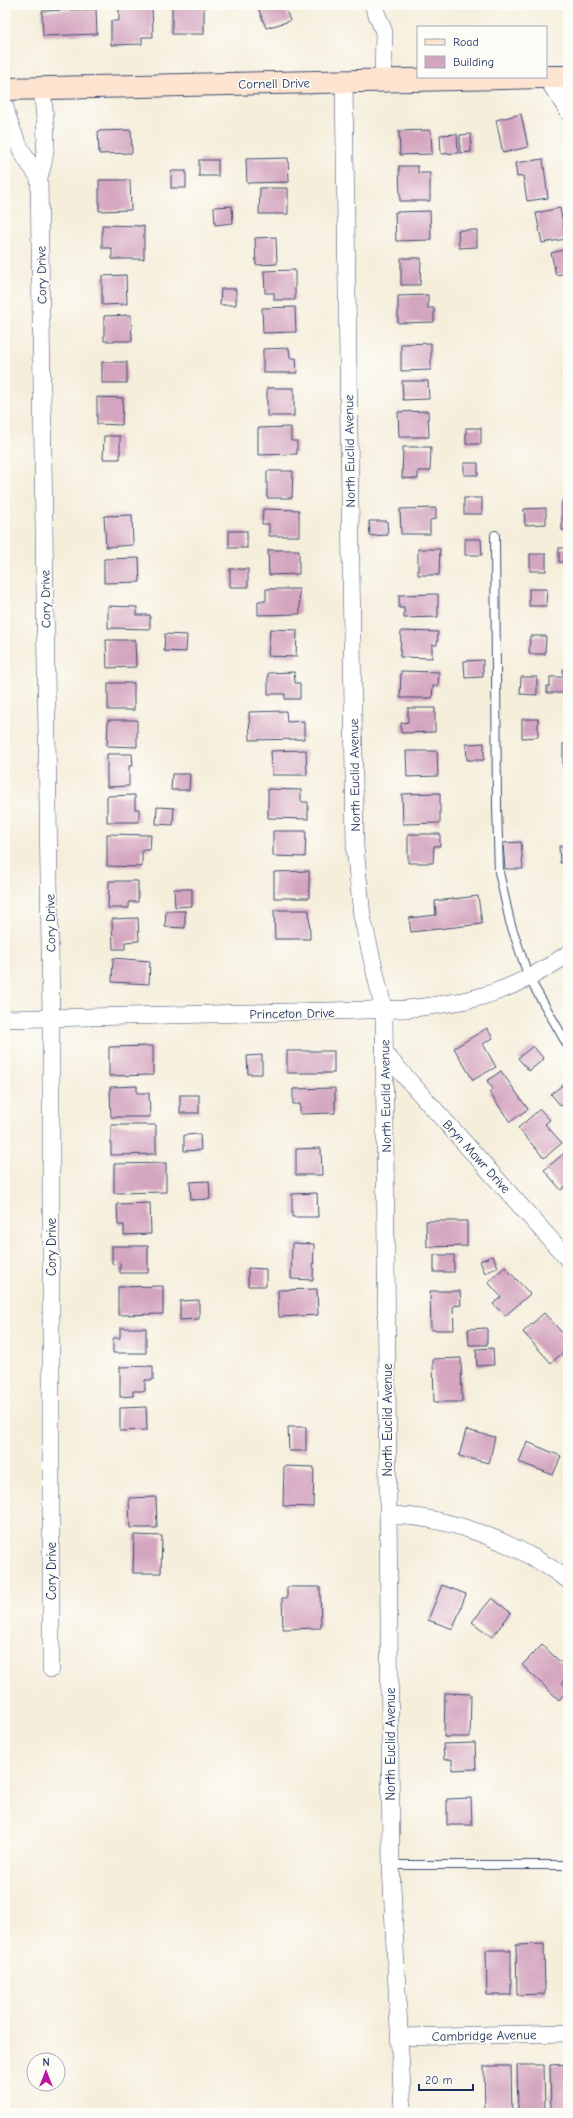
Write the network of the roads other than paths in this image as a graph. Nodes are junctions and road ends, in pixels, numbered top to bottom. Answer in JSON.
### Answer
{"nodes":[{"id":1,"x":373,"y":5,"type":"edge"},
{"id":2,"x":547,"y":77,"type":"edge"},
{"id":3,"x":568,"y":77,"type":"edge"},
{"id":4,"x":490,"y":78,"type":"edge"},
{"id":5,"x":547,"y":78,"type":"edge"},
{"id":6,"x":383,"y":80,"type":"junction"},
{"id":7,"x":344,"y":82,"type":"junction"},
{"id":8,"x":5,"y":89,"type":"edge"},
{"id":9,"x":42,"y":89,"type":"junction"},
{"id":10,"x":5,"y":107,"type":"edge"},
{"id":11,"x":568,"y":111,"type":"edge"},
{"id":12,"x":39,"y":177,"type":"junction"},
{"id":13,"x":495,"y":535,"type":"dead end"},
{"id":14,"x":568,"y":954,"type":"edge"},
{"id":15,"x":529,"y":978,"type":"junction"},
{"id":16,"x":384,"y":1010,"type":"junction"},
{"id":17,"x":51,"y":1018,"type":"junction"},
{"id":18,"x":5,"y":1019,"type":"edge"},
{"id":19,"x":568,"y":1046,"type":"edge"},
{"id":20,"x":385,"y":1054,"type":"junction"},
{"id":21,"x":568,"y":1259,"type":"edge"},
{"id":22,"x":388,"y":1515,"type":"junction"},
{"id":23,"x":568,"y":1580,"type":"edge"},
{"id":24,"x":51,"y":1669,"type":"dead end"},
{"id":25,"x":391,"y":1865,"type":"junction"},
{"id":26,"x":568,"y":1865,"type":"edge"},
{"id":27,"x":568,"y":2033,"type":"edge"},
{"id":28,"x":401,"y":2037,"type":"junction"},
{"id":29,"x":404,"y":2113,"type":"edge"}],
"edges":[{"from":1,"to":6,"type":"street"},
{"from":2,"to":3,"type":"street"},
{"from":4,"to":6,"type":"street","name":"Cornell Drive"},
{"from":5,"to":11,"type":"street"},
{"from":6,"to":7,"type":"street","name":"Cornell Drive"},
{"from":7,"to":9,"type":"street","name":"Cornell Drive"},
{"from":7,"to":16,"type":"street","name":"North Euclid Avenue"},
{"from":8,"to":9,"type":"street","name":"Cornell Drive"},
{"from":9,"to":12,"type":"street","name":"Cory Drive"},
{"from":10,"to":12,"type":"street"},
{"from":12,"to":17,"type":"street","name":"Cory Drive"},
{"from":13,"to":15,"type":"lane"},
{"from":14,"to":15,"type":"street","name":"Princeton Drive"},
{"from":15,"to":16,"type":"street","name":"Princeton Drive"},
{"from":15,"to":19,"type":"lane"},
{"from":16,"to":17,"type":"street","name":"Princeton Drive"},
{"from":16,"to":20,"type":"street","name":"North Euclid Avenue"},
{"from":17,"to":18,"type":"street","name":"Princeton Drive"},
{"from":17,"to":24,"type":"street","name":"Cory Drive"},
{"from":20,"to":21,"type":"street","name":"Bryn Mawr Drive"},
{"from":20,"to":22,"type":"street","name":"North Euclid Avenue"},
{"from":22,"to":23,"type":"street"},
{"from":22,"to":25,"type":"street","name":"North Euclid Avenue"},
{"from":25,"to":26,"type":"lane"},
{"from":25,"to":28,"type":"street","name":"North Euclid Avenue"},
{"from":27,"to":28,"type":"street","name":"Cambridge Avenue"},
{"from":28,"to":29,"type":"street","name":"North Euclid Avenue"}]}
